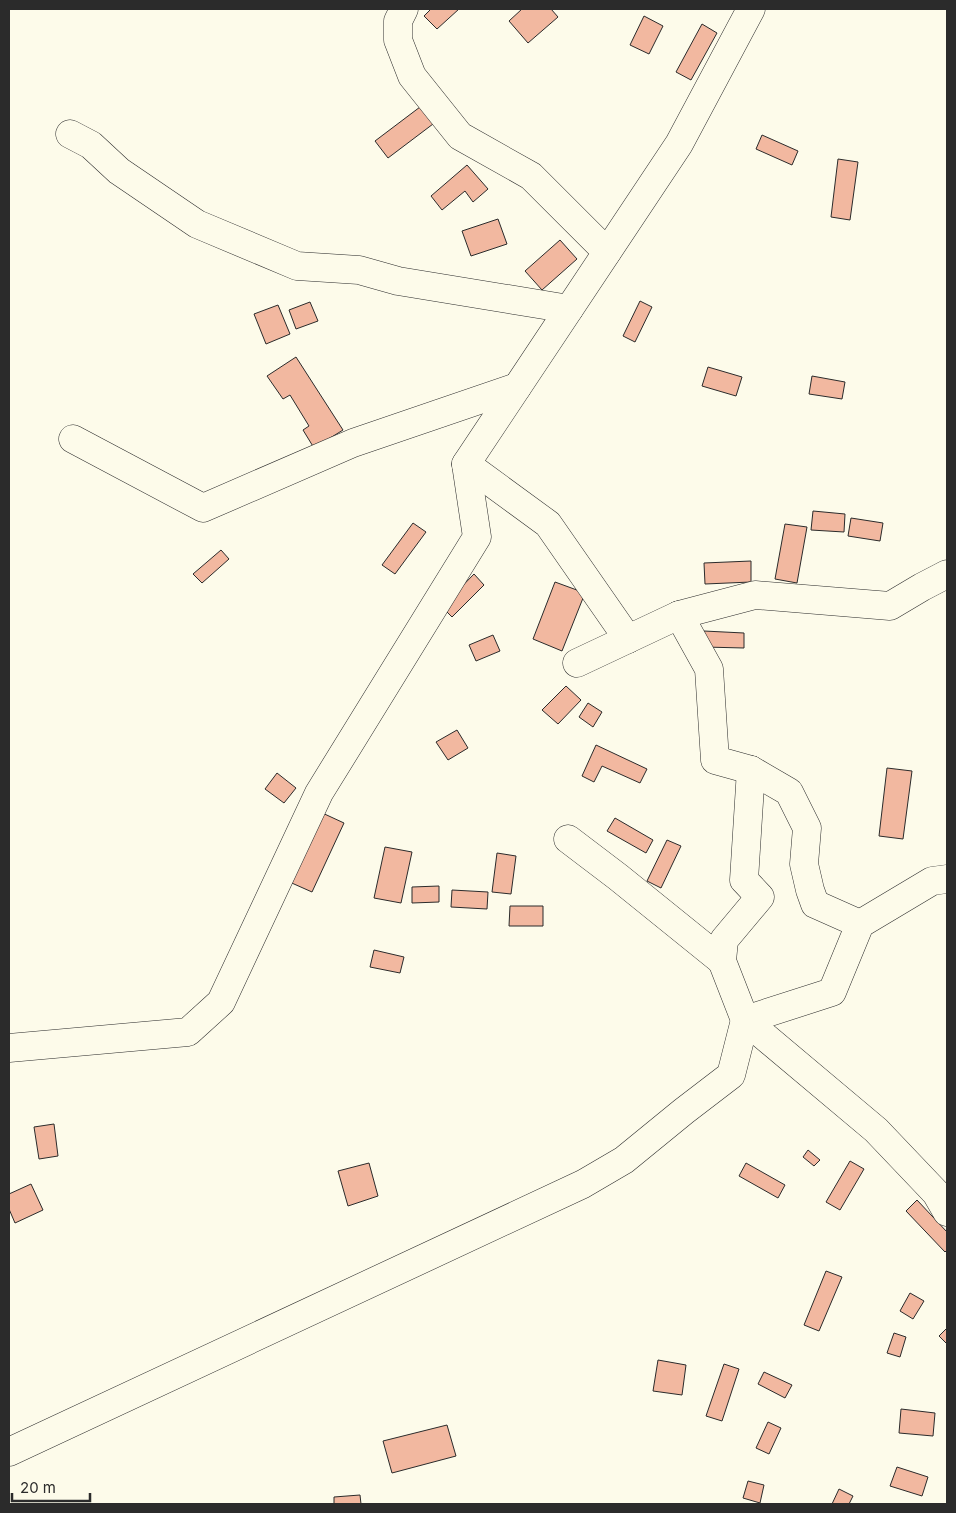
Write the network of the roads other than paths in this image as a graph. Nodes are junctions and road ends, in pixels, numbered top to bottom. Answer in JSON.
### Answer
{"nodes":[{"id":1,"x":404,"y":9,"type":"edge"},
{"id":2,"x":751,"y":9,"type":"edge"},
{"id":3,"x":70,"y":134,"type":"dead end"},
{"id":4,"x":607,"y":252,"type":"junction"},
{"id":5,"x":569,"y":309,"type":"junction"},
{"id":6,"x":517,"y":387,"type":"junction"},
{"id":7,"x":73,"y":439,"type":"dead end"},
{"id":8,"x":466,"y":464,"type":"junction"},
{"id":9,"x":947,"y":574,"type":"edge"},
{"id":10,"x":679,"y":615,"type":"junction"},
{"id":11,"x":628,"y":639,"type":"junction"},
{"id":12,"x":577,"y":663,"type":"dead end"},
{"id":13,"x":751,"y":770,"type":"junction"},
{"id":14,"x":568,"y":839,"type":"dead end"},
{"id":15,"x":947,"y":880,"type":"edge"},
{"id":16,"x":860,"y":924,"type":"junction"},
{"id":17,"x":722,"y":961,"type":"junction"},
{"id":18,"x":745,"y":1020,"type":"junction"},
{"id":19,"x":9,"y":1048,"type":"edge"},
{"id":20,"x":947,"y":1212,"type":"edge"},
{"id":21,"x":9,"y":1452,"type":"edge"}],
"edges":[{"from":1,"to":4,"type":"street"},
{"from":2,"to":4,"type":"street"},
{"from":3,"to":5,"type":"street"},
{"from":4,"to":5,"type":"street"},
{"from":5,"to":6,"type":"street"},
{"from":6,"to":7,"type":"street"},
{"from":6,"to":8,"type":"street"},
{"from":8,"to":11,"type":"street"},
{"from":8,"to":19,"type":"street"},
{"from":9,"to":10,"type":"street"},
{"from":10,"to":11,"type":"street"},
{"from":10,"to":13,"type":"street"},
{"from":11,"to":12,"type":"street"},
{"from":13,"to":16,"type":"street"},
{"from":13,"to":17,"type":"street"},
{"from":14,"to":17,"type":"street"},
{"from":15,"to":16,"type":"street"},
{"from":16,"to":18,"type":"street"},
{"from":17,"to":18,"type":"street"},
{"from":18,"to":20,"type":"street"},
{"from":18,"to":21,"type":"street"}]}
